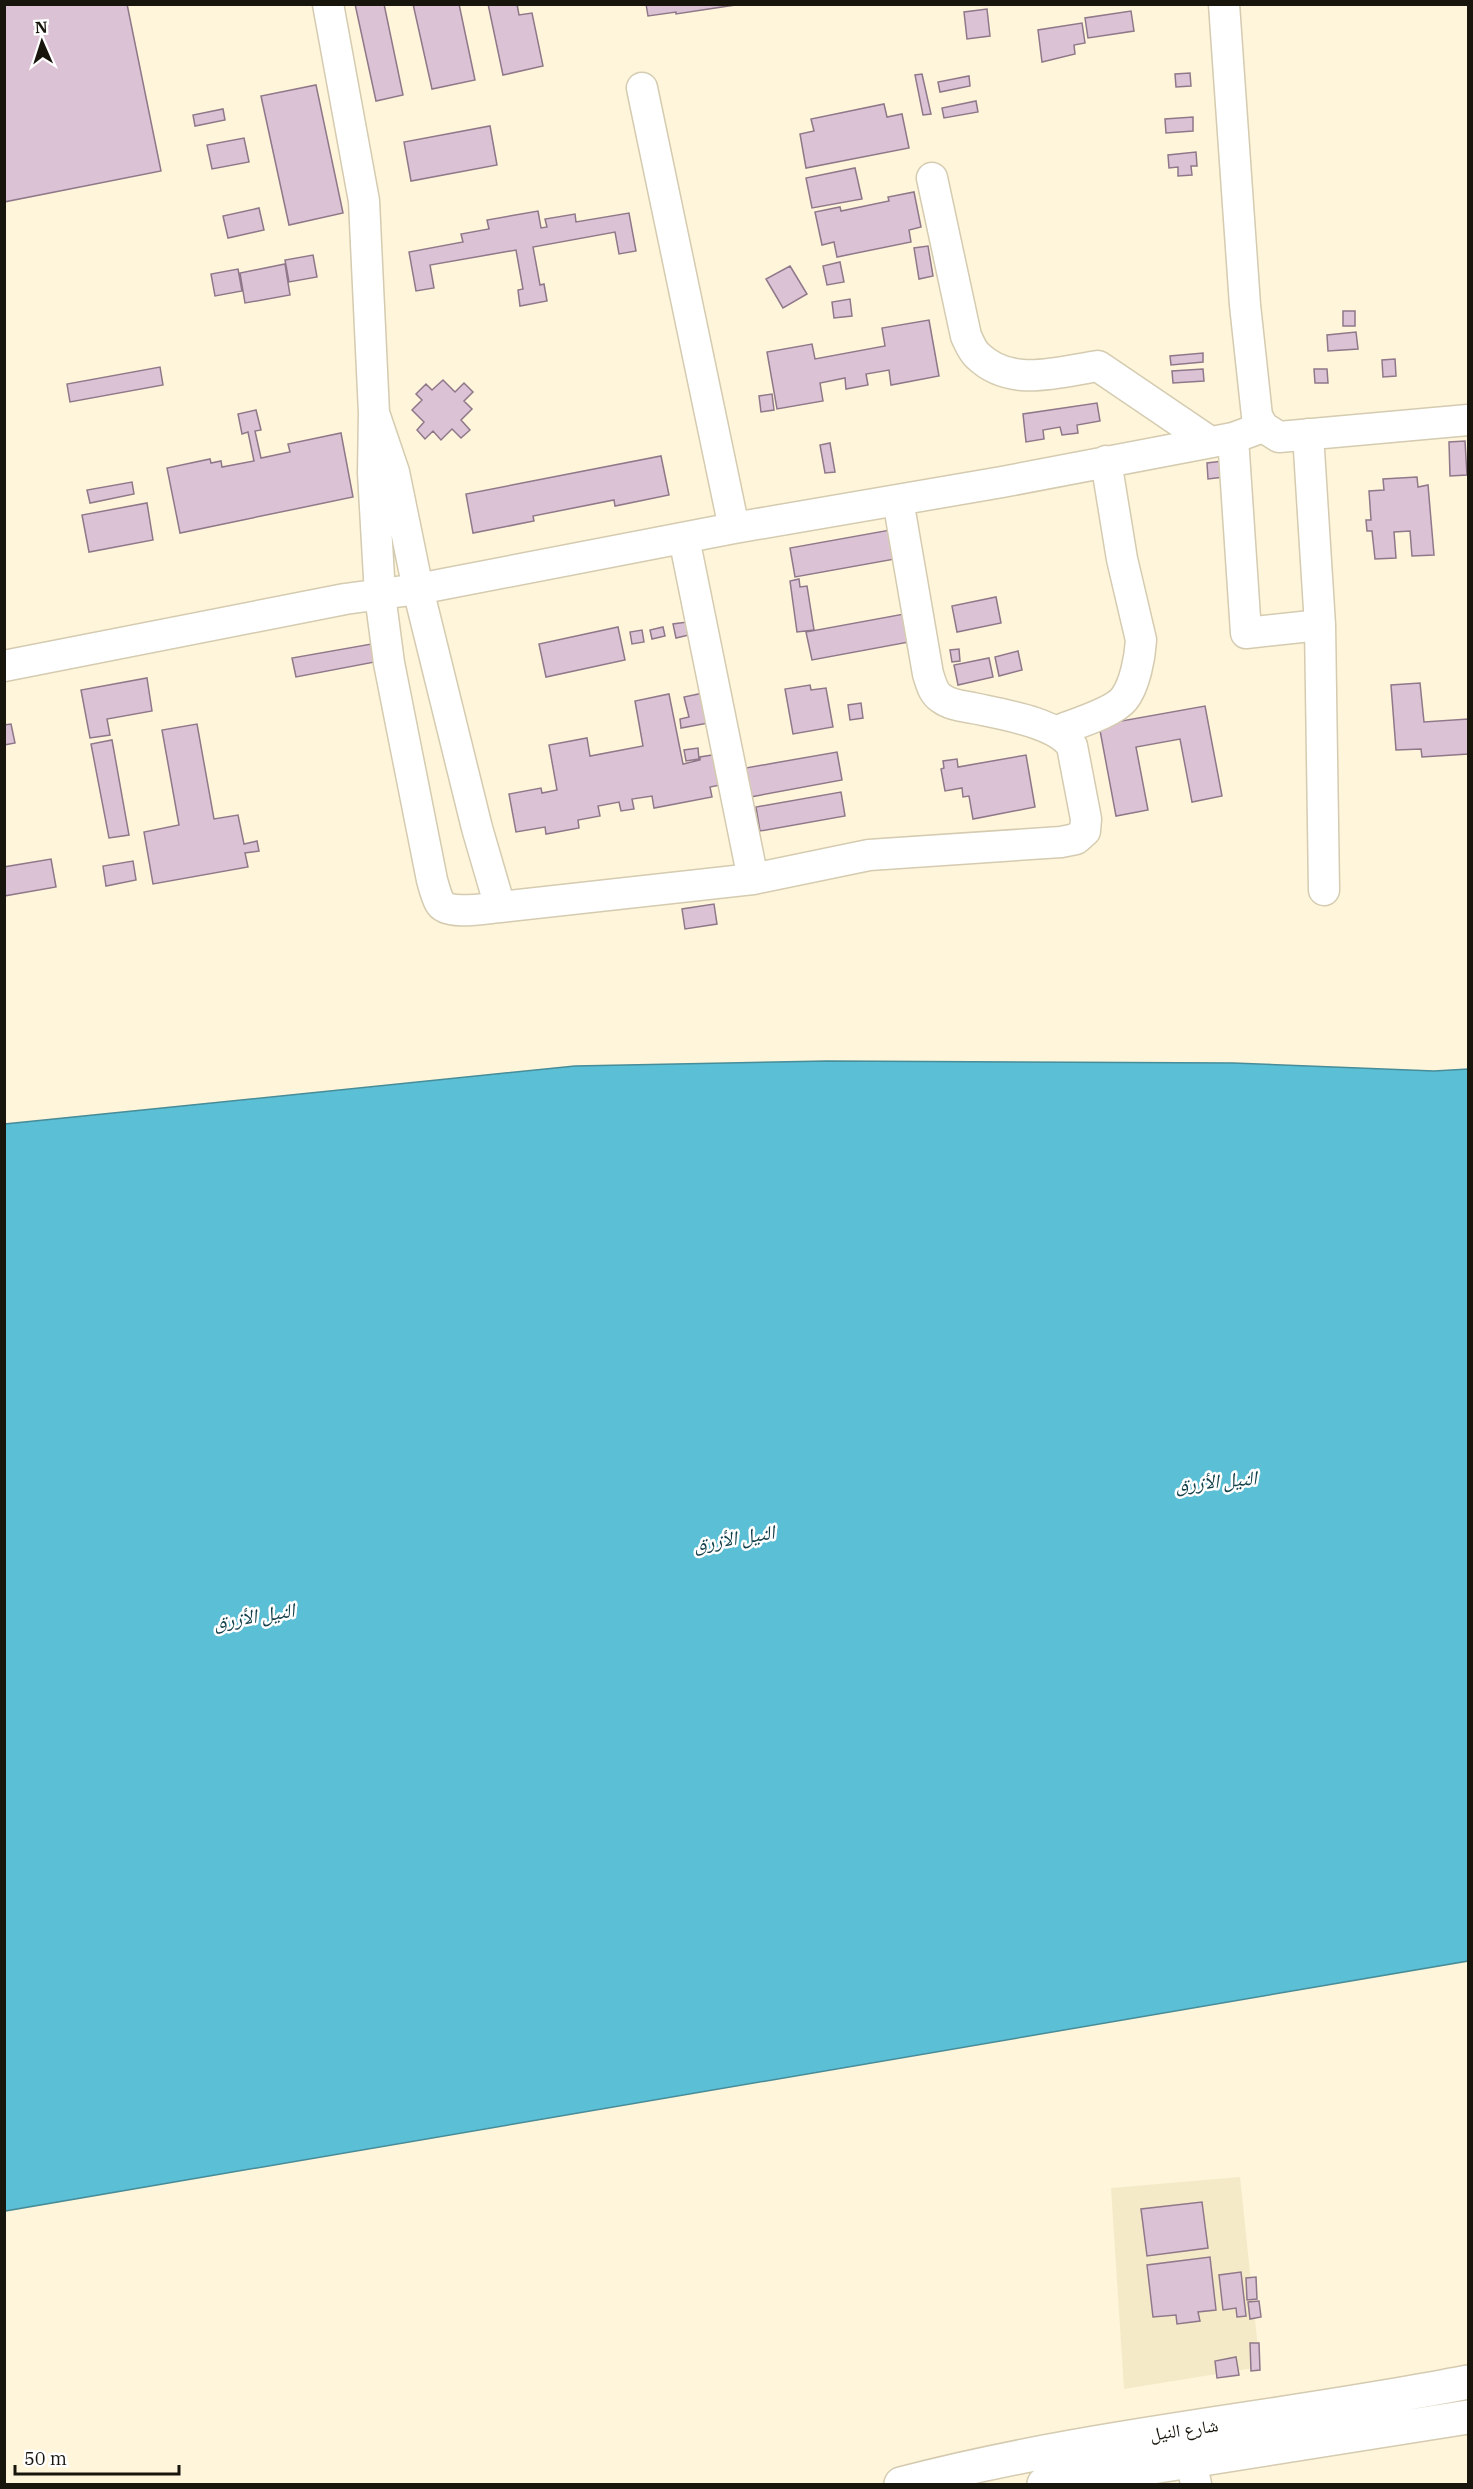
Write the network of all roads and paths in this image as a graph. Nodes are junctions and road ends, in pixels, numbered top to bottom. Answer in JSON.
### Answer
{"nodes":[{"id":1,"x":328,"y":4,"type":"edge"},
{"id":2,"x":1224,"y":4,"type":"edge"},
{"id":3,"x":642,"y":88,"type":"dead end"},
{"id":4,"x":932,"y":178,"type":"dead end"},
{"id":5,"x":374,"y":413,"type":"junction"},
{"id":6,"x":1468,"y":425,"type":"edge"},
{"id":7,"x":1263,"y":427,"type":"junction"},
{"id":8,"x":1308,"y":434,"type":"junction"},
{"id":9,"x":1222,"y":440,"type":"junction"},
{"id":10,"x":1106,"y":461,"type":"junction"},
{"id":11,"x":898,"y":500,"type":"junction"},
{"id":12,"x":734,"y":528,"type":"junction"},
{"id":13,"x":684,"y":538,"type":"junction"},
{"id":14,"x":418,"y":589,"type":"junction"},
{"id":15,"x":380,"y":595,"type":"junction"},
{"id":16,"x":1320,"y":626,"type":"junction"},
{"id":17,"x":4,"y":666,"type":"edge"},
{"id":18,"x":1057,"y":731,"type":"junction"},
{"id":19,"x":753,"y":879,"type":"junction"},
{"id":20,"x":1324,"y":890,"type":"dead end"},
{"id":21,"x":500,"y":907,"type":"junction"},
{"id":22,"x":1468,"y":2382,"type":"edge"},
{"id":23,"x":1468,"y":2417,"type":"edge"},
{"id":24,"x":1193,"y":2472,"type":"edge"},
{"id":25,"x":901,"y":2484,"type":"edge"},
{"id":26,"x":1044,"y":2484,"type":"edge"}],
"edges":[{"from":1,"to":5,"type":"street"},
{"from":2,"to":7,"type":"street"},
{"from":3,"to":12,"type":"street"},
{"from":4,"to":9,"type":"street"},
{"from":5,"to":14,"type":"street"},
{"from":5,"to":15,"type":"street"},
{"from":6,"to":8,"type":"street"},
{"from":7,"to":8,"type":"street"},
{"from":7,"to":9,"type":"street"},
{"from":8,"to":16,"type":"street"},
{"from":9,"to":10,"type":"street"},
{"from":9,"to":16,"type":"street"},
{"from":10,"to":11,"type":"street"},
{"from":10,"to":18,"type":"street"},
{"from":11,"to":12,"type":"street"},
{"from":11,"to":18,"type":"street"},
{"from":12,"to":13,"type":"street"},
{"from":13,"to":14,"type":"street"},
{"from":13,"to":19,"type":"street"},
{"from":14,"to":15,"type":"street"},
{"from":14,"to":21,"type":"street"},
{"from":15,"to":17,"type":"street"},
{"from":15,"to":21,"type":"street"},
{"from":16,"to":20,"type":"street"},
{"from":18,"to":19,"type":"street"},
{"from":19,"to":21,"type":"street"},
{"from":22,"to":25,"type":"main road","name":"شارع النيل"},
{"from":23,"to":24,"type":"main road","name":"شارع النيل"},
{"from":24,"to":26,"type":"main road","name":"شارع النيل"}]}
